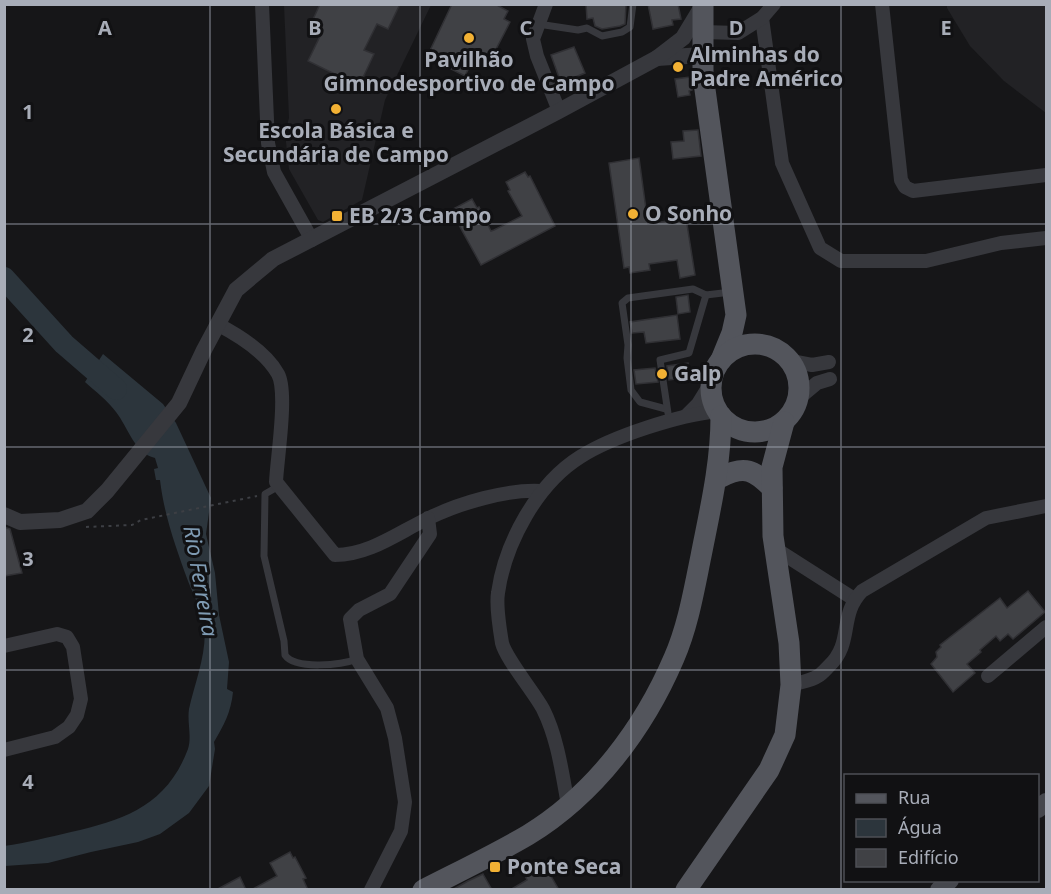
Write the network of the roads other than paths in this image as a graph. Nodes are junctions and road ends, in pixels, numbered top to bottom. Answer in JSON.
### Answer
{"nodes":[{"id":1,"x":262,"y":4,"type":"edge"},
{"id":2,"x":546,"y":4,"type":"edge"},
{"id":3,"x":633,"y":4,"type":"edge"},
{"id":4,"x":774,"y":4,"type":"edge"},
{"id":5,"x":882,"y":4,"type":"edge"},
{"id":6,"x":704,"y":5,"type":"edge"},
{"id":7,"x":762,"y":18,"type":"junction"},
{"id":8,"x":538,"y":24,"type":"junction"},
{"id":9,"x":698,"y":42,"type":"junction"},
{"id":10,"x":657,"y":58,"type":"junction"},
{"id":11,"x":559,"y":111,"type":"junction"},
{"id":12,"x":1047,"y":175,"type":"edge"},
{"id":13,"x":1047,"y":238,"type":"edge"},
{"id":14,"x":312,"y":240,"type":"junction"},
{"id":15,"x":733,"y":292,"type":"junction"},
{"id":16,"x":706,"y":295,"type":"junction"},
{"id":17,"x":736,"y":315,"type":"junction"},
{"id":18,"x":218,"y":324,"type":"junction"},
{"id":19,"x":765,"y":345,"type":"junction"},
{"id":20,"x":721,"y":360,"type":"junction"},
{"id":21,"x":791,"y":361,"type":"junction"},
{"id":22,"x":829,"y":362,"type":"dead end"},
{"id":23,"x":830,"y":379,"type":"dead end"},
{"id":24,"x":711,"y":383,"type":"junction"},
{"id":25,"x":798,"y":398,"type":"junction"},
{"id":26,"x":720,"y":414,"type":"junction"},
{"id":27,"x":669,"y":415,"type":"junction"},
{"id":28,"x":686,"y":416,"type":"junction"},
{"id":29,"x":784,"y":422,"type":"junction"},
{"id":30,"x":749,"y":432,"type":"junction"},
{"id":31,"x":772,"y":467,"type":"junction"},
{"id":32,"x":279,"y":486,"type":"junction"},
{"id":33,"x":717,"y":486,"type":"junction"},
{"id":34,"x":772,"y":488,"type":"junction"},
{"id":35,"x":541,"y":491,"type":"junction"},
{"id":36,"x":1047,"y":506,"type":"edge"},
{"id":37,"x":4,"y":515,"type":"edge"},
{"id":38,"x":428,"y":518,"type":"junction"},
{"id":39,"x":775,"y":551,"type":"junction"},
{"id":40,"x":854,"y":599,"type":"junction"},
{"id":41,"x":1047,"y":627,"type":"edge"},
{"id":42,"x":4,"y":646,"type":"edge"},
{"id":43,"x":357,"y":659,"type":"junction"},
{"id":44,"x":988,"y":676,"type":"dead end"},
{"id":45,"x":791,"y":685,"type":"junction"},
{"id":46,"x":4,"y":750,"type":"edge"},
{"id":47,"x":568,"y":805,"type":"junction"},
{"id":48,"x":371,"y":890,"type":"edge"},
{"id":49,"x":423,"y":890,"type":"edge"},
{"id":50,"x":686,"y":890,"type":"edge"}],
"edges":[{"from":1,"to":14,"type":"street"},
{"from":2,"to":8,"type":"street"},
{"from":3,"to":8,"type":"lane"},
{"from":4,"to":7,"type":"street"},
{"from":5,"to":12,"type":"street"},
{"from":6,"to":9,"type":"main road"},
{"from":7,"to":9,"type":"street"},
{"from":7,"to":13,"type":"street"},
{"from":8,"to":11,"type":"street"},
{"from":9,"to":10,"type":"street"},
{"from":9,"to":10,"type":"street"},
{"from":9,"to":15,"type":"main road"},
{"from":10,"to":11,"type":"street"},
{"from":11,"to":14,"type":"street"},
{"from":14,"to":18,"type":"street"},
{"from":15,"to":16,"type":"lane"},
{"from":15,"to":17,"type":"main road"},
{"from":16,"to":27,"type":"lane"},
{"from":16,"to":27,"type":"lane"},
{"from":17,"to":19,"type":"main road"},
{"from":17,"to":20,"type":"main road"},
{"from":18,"to":32,"type":"street"},
{"from":18,"to":37,"type":"street"},
{"from":19,"to":20,"type":"main road"},
{"from":19,"to":21,"type":"main road"},
{"from":20,"to":24,"type":"main road"},
{"from":21,"to":22,"type":"street"},
{"from":21,"to":25,"type":"main road"},
{"from":23,"to":25,"type":"street"},
{"from":24,"to":26,"type":"main road"},
{"from":24,"to":28,"type":"street"},
{"from":25,"to":29,"type":"main road"},
{"from":26,"to":28,"type":"street"},
{"from":26,"to":30,"type":"main road"},
{"from":26,"to":33,"type":"main road"},
{"from":27,"to":28,"type":"street"},
{"from":27,"to":35,"type":"street"},
{"from":29,"to":30,"type":"main road"},
{"from":29,"to":31,"type":"main road"},
{"from":30,"to":31,"type":"main road"},
{"from":30,"to":33,"type":"main road"},
{"from":31,"to":34,"type":"main road"},
{"from":32,"to":38,"type":"street"},
{"from":32,"to":43,"type":"lane"},
{"from":33,"to":34,"type":"main road"},
{"from":33,"to":47,"type":"main road"},
{"from":34,"to":39,"type":"main road"},
{"from":35,"to":38,"type":"street"},
{"from":35,"to":47,"type":"street"},
{"from":36,"to":40,"type":"street"},
{"from":38,"to":43,"type":"street"},
{"from":39,"to":40,"type":"street"},
{"from":39,"to":45,"type":"main road"},
{"from":40,"to":45,"type":"street"},
{"from":41,"to":44,"type":"street"},
{"from":42,"to":46,"type":"street"},
{"from":43,"to":48,"type":"street"},
{"from":45,"to":50,"type":"main road"},
{"from":47,"to":49,"type":"main road"}]}
